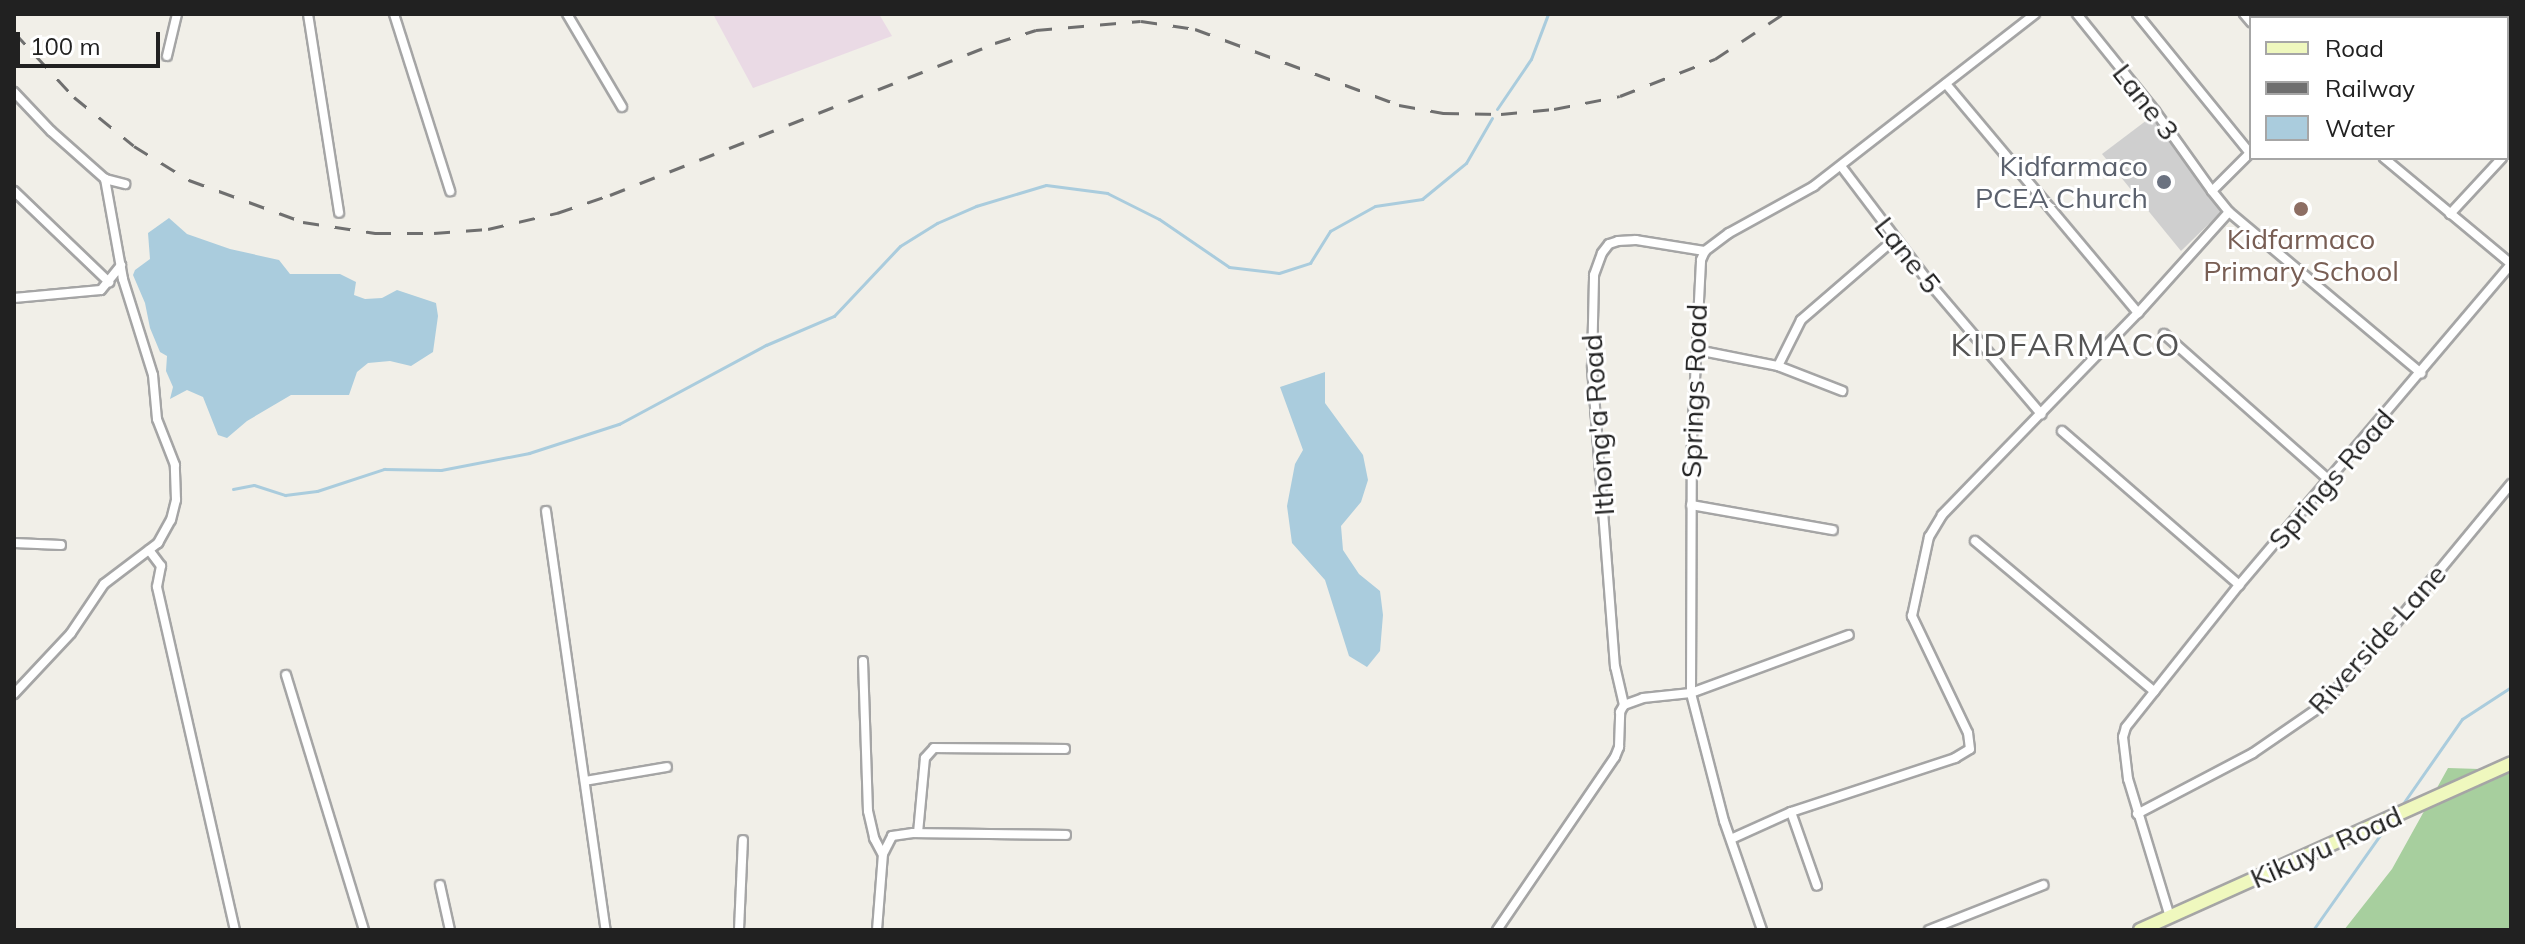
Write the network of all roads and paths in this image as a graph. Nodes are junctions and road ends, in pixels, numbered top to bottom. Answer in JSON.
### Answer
{"nodes":[{"id":1,"x":177,"y":14,"type":"edge"},
{"id":2,"x":308,"y":14,"type":"edge"},
{"id":3,"x":394,"y":14,"type":"edge"},
{"id":4,"x":567,"y":14,"type":"edge"},
{"id":5,"x":2035,"y":14,"type":"edge"},
{"id":6,"x":2077,"y":14,"type":"edge"},
{"id":7,"x":2137,"y":14,"type":"edge"},
{"id":8,"x":167,"y":56,"type":"dead end"},
{"id":9,"x":1946,"y":84,"type":"junction"},
{"id":10,"x":14,"y":92,"type":"edge"},
{"id":11,"x":622,"y":107,"type":"dead end"},
{"id":12,"x":2249,"y":150,"type":"edge"},
{"id":13,"x":2249,"y":154,"type":"edge"},
{"id":14,"x":2386,"y":160,"type":"edge"},
{"id":15,"x":2500,"y":160,"type":"edge"},
{"id":16,"x":1841,"y":166,"type":"junction"},
{"id":17,"x":105,"y":179,"type":"junction"},
{"id":18,"x":125,"y":184,"type":"dead end"},
{"id":19,"x":14,"y":191,"type":"edge"},
{"id":20,"x":450,"y":191,"type":"dead end"},
{"id":21,"x":2212,"y":191,"type":"junction"},
{"id":22,"x":2229,"y":212,"type":"junction"},
{"id":23,"x":339,"y":213,"type":"dead end"},
{"id":24,"x":2450,"y":214,"type":"junction"},
{"id":25,"x":1895,"y":239,"type":"junction"},
{"id":26,"x":1705,"y":251,"type":"junction"},
{"id":27,"x":121,"y":264,"type":"junction"},
{"id":28,"x":2511,"y":264,"type":"edge"},
{"id":29,"x":109,"y":282,"type":"junction"},
{"id":30,"x":14,"y":298,"type":"edge"},
{"id":31,"x":2138,"y":313,"type":"junction"},
{"id":32,"x":2164,"y":334,"type":"dead end"},
{"id":33,"x":1697,"y":350,"type":"junction"},
{"id":34,"x":1778,"y":366,"type":"junction"},
{"id":35,"x":2421,"y":373,"type":"junction"},
{"id":36,"x":1842,"y":391,"type":"dead end"},
{"id":37,"x":2041,"y":414,"type":"junction"},
{"id":38,"x":2062,"y":431,"type":"dead end"},
{"id":39,"x":2330,"y":481,"type":"junction"},
{"id":40,"x":2511,"y":484,"type":"edge"},
{"id":41,"x":1691,"y":505,"type":"junction"},
{"id":42,"x":546,"y":511,"type":"dead end"},
{"id":43,"x":1833,"y":530,"type":"dead end"},
{"id":44,"x":1975,"y":541,"type":"dead end"},
{"id":45,"x":14,"y":543,"type":"edge"},
{"id":46,"x":61,"y":545,"type":"dead end"},
{"id":47,"x":149,"y":550,"type":"junction"},
{"id":48,"x":2239,"y":585,"type":"junction"},
{"id":49,"x":1849,"y":635,"type":"dead end"},
{"id":50,"x":863,"y":661,"type":"dead end"},
{"id":51,"x":286,"y":675,"type":"dead end"},
{"id":52,"x":2154,"y":691,"type":"junction"},
{"id":53,"x":1691,"y":693,"type":"junction"},
{"id":54,"x":14,"y":694,"type":"edge"},
{"id":55,"x":1624,"y":705,"type":"junction"},
{"id":56,"x":1065,"y":749,"type":"dead end"},
{"id":57,"x":2511,"y":763,"type":"edge"},
{"id":58,"x":667,"y":767,"type":"dead end"},
{"id":59,"x":585,"y":781,"type":"junction"},
{"id":60,"x":1791,"y":812,"type":"junction"},
{"id":61,"x":2137,"y":814,"type":"junction"},
{"id":62,"x":918,"y":833,"type":"junction"},
{"id":63,"x":1066,"y":835,"type":"dead end"},
{"id":64,"x":1731,"y":839,"type":"junction"},
{"id":65,"x":743,"y":840,"type":"dead end"},
{"id":66,"x":883,"y":854,"type":"junction"},
{"id":67,"x":440,"y":885,"type":"dead end"},
{"id":68,"x":2043,"y":885,"type":"dead end"},
{"id":69,"x":1817,"y":886,"type":"dead end"},
{"id":70,"x":2170,"y":917,"type":"junction"},
{"id":71,"x":235,"y":930,"type":"edge"},
{"id":72,"x":364,"y":930,"type":"edge"},
{"id":73,"x":450,"y":930,"type":"edge"},
{"id":74,"x":606,"y":930,"type":"edge"},
{"id":75,"x":739,"y":930,"type":"edge"},
{"id":76,"x":877,"y":930,"type":"edge"},
{"id":77,"x":1497,"y":930,"type":"edge"},
{"id":78,"x":1762,"y":930,"type":"edge"},
{"id":79,"x":1929,"y":930,"type":"edge"},
{"id":80,"x":2140,"y":930,"type":"edge"}],
"edges":[{"from":1,"to":8,"type":"street"},
{"from":2,"to":23,"type":"street"},
{"from":3,"to":20,"type":"street"},
{"from":4,"to":11,"type":"street"},
{"from":5,"to":9,"type":"street"},
{"from":6,"to":21,"type":"street","name":"Lane 3"},
{"from":7,"to":12,"type":"street"},
{"from":9,"to":16,"type":"street"},
{"from":9,"to":31,"type":"street"},
{"from":10,"to":17,"type":"street"},
{"from":13,"to":21,"type":"street"},
{"from":14,"to":24,"type":"street"},
{"from":15,"to":24,"type":"street"},
{"from":16,"to":25,"type":"street","name":"Lane 5"},
{"from":16,"to":26,"type":"street"},
{"from":17,"to":18,"type":"street"},
{"from":17,"to":27,"type":"street"},
{"from":19,"to":29,"type":"street"},
{"from":21,"to":22,"type":"street","name":"Lane 3"},
{"from":22,"to":31,"type":"street"},
{"from":22,"to":35,"type":"street","name":"Lane 3"},
{"from":24,"to":28,"type":"street"},
{"from":25,"to":34,"type":"street"},
{"from":25,"to":37,"type":"street","name":"Lane 5"},
{"from":26,"to":33,"type":"street","name":"Springs Road"},
{"from":26,"to":55,"type":"street","name":"Ithong'a Road"},
{"from":27,"to":29,"type":"street"},
{"from":27,"to":47,"type":"street"},
{"from":28,"to":35,"type":"street","name":"Springs Road"},
{"from":29,"to":30,"type":"street"},
{"from":31,"to":37,"type":"street"},
{"from":32,"to":39,"type":"street"},
{"from":33,"to":34,"type":"street"},
{"from":33,"to":41,"type":"street","name":"Springs Road"},
{"from":34,"to":36,"type":"street"},
{"from":35,"to":39,"type":"street","name":"Springs Road"},
{"from":37,"to":60,"type":"street"},
{"from":38,"to":48,"type":"street"},
{"from":39,"to":48,"type":"street","name":"Springs Road"},
{"from":40,"to":61,"type":"street","name":"Riverside Lane"},
{"from":41,"to":43,"type":"street"},
{"from":41,"to":53,"type":"street","name":"Springs Road"},
{"from":42,"to":59,"type":"street"},
{"from":44,"to":52,"type":"street"},
{"from":45,"to":46,"type":"street"},
{"from":47,"to":54,"type":"street"},
{"from":47,"to":71,"type":"street"},
{"from":48,"to":52,"type":"street","name":"Springs Road"},
{"from":49,"to":53,"type":"street"},
{"from":50,"to":66,"type":"street"},
{"from":51,"to":72,"type":"street"},
{"from":52,"to":61,"type":"street","name":"Springs Road"},
{"from":53,"to":55,"type":"street"},
{"from":53,"to":64,"type":"street","name":"Springs Road"},
{"from":55,"to":77,"type":"street"},
{"from":56,"to":62,"type":"street"},
{"from":57,"to":70,"type":"main road","name":"Kikuyu Road"},
{"from":58,"to":59,"type":"street"},
{"from":59,"to":74,"type":"street"},
{"from":60,"to":64,"type":"street"},
{"from":60,"to":69,"type":"street"},
{"from":61,"to":70,"type":"street","name":"Springs Road"},
{"from":62,"to":63,"type":"street"},
{"from":62,"to":66,"type":"street"},
{"from":64,"to":78,"type":"street","name":"Springs Road"},
{"from":65,"to":75,"type":"street"},
{"from":66,"to":76,"type":"street"},
{"from":67,"to":73,"type":"street"},
{"from":68,"to":79,"type":"street"},
{"from":70,"to":80,"type":"main road","name":"Kikuyu Road"}]}
